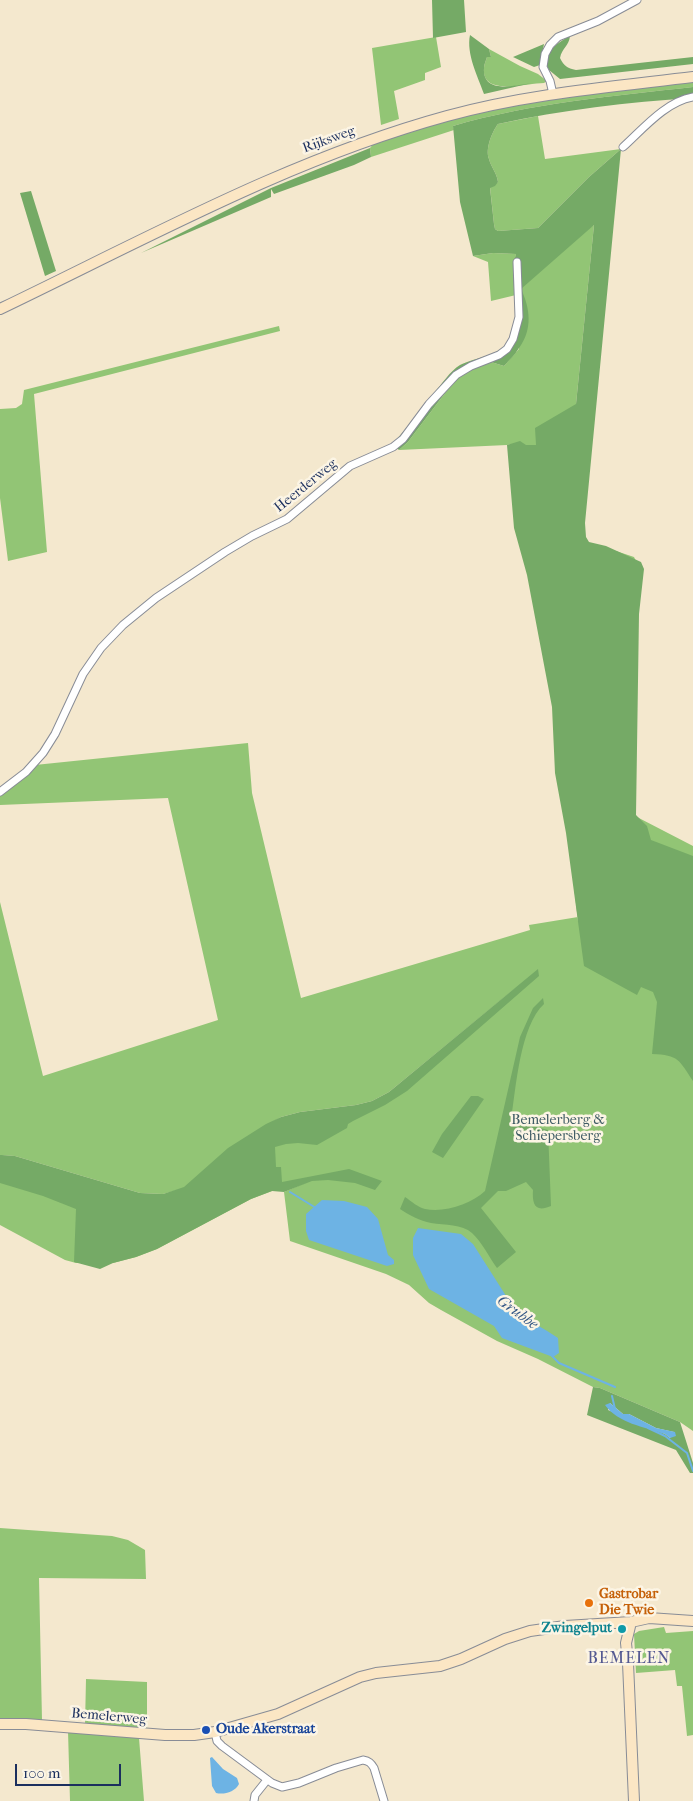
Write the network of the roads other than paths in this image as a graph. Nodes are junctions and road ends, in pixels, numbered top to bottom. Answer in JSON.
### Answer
{"nodes":[{"id":1,"x":637,"y":0,"type":"edge"},
{"id":2,"x":693,"y":77,"type":"edge"},
{"id":3,"x":553,"y":94,"type":"junction"},
{"id":4,"x":693,"y":97,"type":"edge"},
{"id":5,"x":622,"y":147,"type":"dead end"},
{"id":6,"x":517,"y":262,"type":"dead end"},
{"id":7,"x":0,"y":309,"type":"edge"},
{"id":8,"x":0,"y":792,"type":"edge"},
{"id":9,"x":693,"y":1621,"type":"edge"},
{"id":10,"x":631,"y":1622,"type":"junction"},
{"id":11,"x":611,"y":1624,"type":"junction"},
{"id":12,"x":626,"y":1644,"type":"junction"},
{"id":13,"x":0,"y":1724,"type":"edge"},
{"id":14,"x":215,"y":1732,"type":"junction"},
{"id":15,"x":267,"y":1780,"type":"junction"},
{"id":16,"x":254,"y":1801,"type":"edge"},
{"id":17,"x":384,"y":1801,"type":"edge"},
{"id":18,"x":634,"y":1801,"type":"edge"}],
"edges":[{"from":1,"to":3,"type":"street"},
{"from":2,"to":3,"type":"street","name":"Rijksweg"},
{"from":3,"to":7,"type":"street","name":"Rijksweg"},
{"from":4,"to":5,"type":"street"},
{"from":6,"to":8,"type":"street","name":"Heerderweg"},
{"from":9,"to":10,"type":"street"},
{"from":10,"to":11,"type":"street"},
{"from":10,"to":12,"type":"street"},
{"from":11,"to":12,"type":"street"},
{"from":11,"to":14,"type":"street"},
{"from":12,"to":18,"type":"street"},
{"from":13,"to":14,"type":"street","name":"Bemelerweg"},
{"from":14,"to":15,"type":"street"},
{"from":15,"to":16,"type":"street"},
{"from":15,"to":17,"type":"street"}]}
